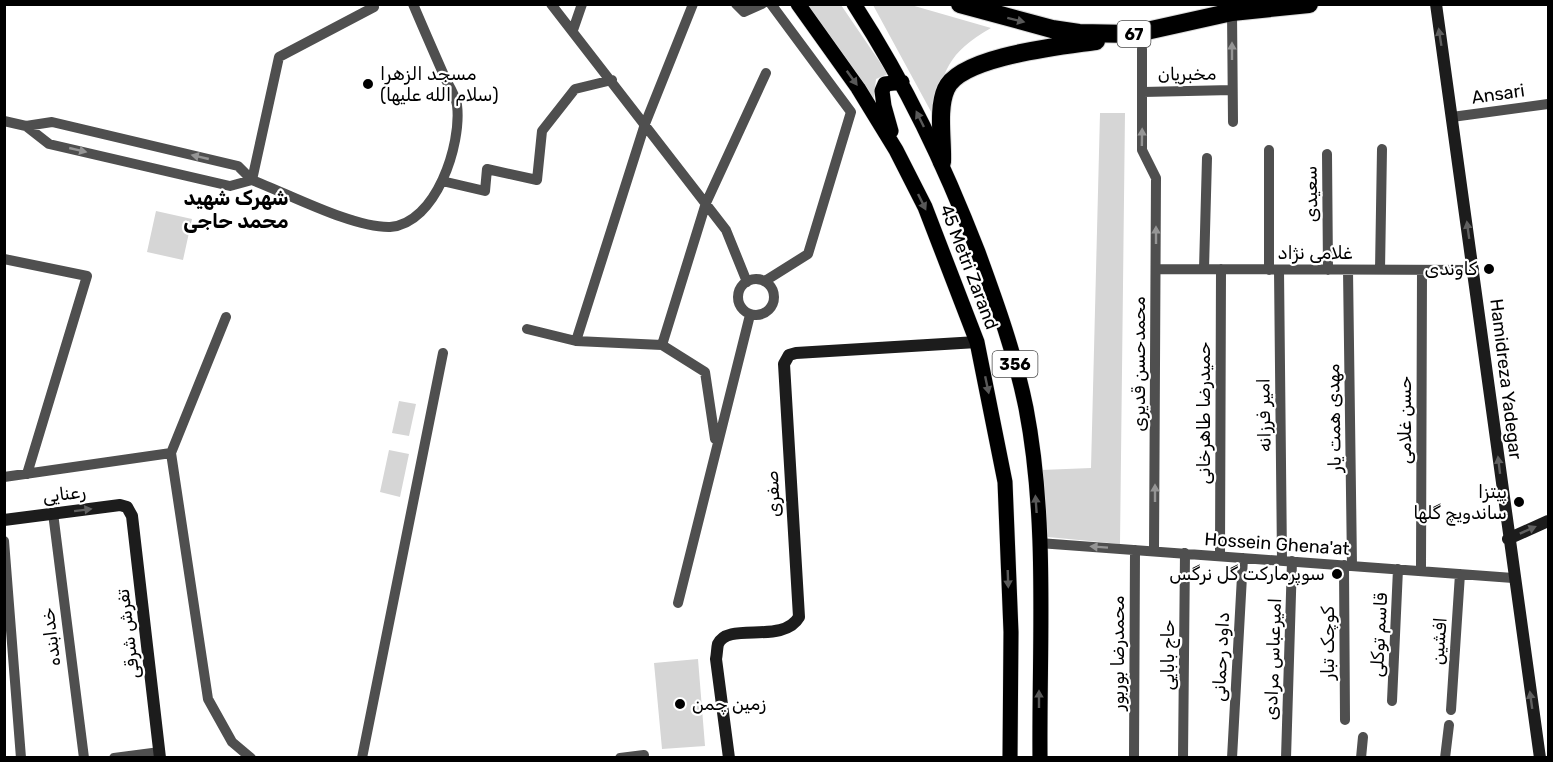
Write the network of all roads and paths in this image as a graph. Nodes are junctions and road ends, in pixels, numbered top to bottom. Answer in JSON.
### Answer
{"nodes":[{"id":1,"x":413,"y":4,"type":"edge"},
{"id":2,"x":551,"y":4,"type":"edge"},
{"id":3,"x":582,"y":4,"type":"edge"},
{"id":4,"x":693,"y":4,"type":"edge"},
{"id":5,"x":735,"y":4,"type":"edge"},
{"id":6,"x":762,"y":4,"type":"edge"},
{"id":7,"x":771,"y":4,"type":"edge"},
{"id":8,"x":798,"y":4,"type":"edge"},
{"id":9,"x":854,"y":4,"type":"edge"},
{"id":10,"x":960,"y":4,"type":"edge"},
{"id":11,"x":1213,"y":4,"type":"edge"},
{"id":12,"x":1309,"y":4,"type":"edge"},
{"id":13,"x":1436,"y":4,"type":"edge"},
{"id":14,"x":374,"y":7,"type":"dead end"},
{"id":15,"x":1272,"y":7,"type":"junction"},
{"id":16,"x":1232,"y":12,"type":"junction"},
{"id":17,"x":573,"y":30,"type":"junction"},
{"id":18,"x":1138,"y":42,"type":"junction"},
{"id":19,"x":766,"y":73,"type":"dead end"},
{"id":20,"x":612,"y":80,"type":"junction"},
{"id":21,"x":902,"y":82,"type":"junction"},
{"id":22,"x":1232,"y":90,"type":"junction"},
{"id":23,"x":1143,"y":92,"type":"junction"},
{"id":24,"x":1548,"y":104,"type":"edge"},
{"id":25,"x":1452,"y":117,"type":"junction"},
{"id":26,"x":4,"y":121,"type":"edge"},
{"id":27,"x":1233,"y":122,"type":"dead end"},
{"id":28,"x":645,"y":124,"type":"junction"},
{"id":29,"x":26,"y":126,"type":"junction"},
{"id":30,"x":1382,"y":149,"type":"dead end"},
{"id":31,"x":896,"y":150,"type":"junction"},
{"id":32,"x":1269,"y":150,"type":"dead end"},
{"id":33,"x":1327,"y":154,"type":"dead end"},
{"id":34,"x":1207,"y":158,"type":"dead end"},
{"id":35,"x":942,"y":162,"type":"junction"},
{"id":36,"x":1156,"y":178,"type":"joint"},
{"id":37,"x":252,"y":180,"type":"junction"},
{"id":38,"x":442,"y":181,"type":"junction"},
{"id":39,"x":706,"y":203,"type":"junction"},
{"id":40,"x":4,"y":259,"type":"edge"},
{"id":41,"x":1156,"y":269,"type":"junction"},
{"id":42,"x":1204,"y":269,"type":"junction"},
{"id":43,"x":1221,"y":269,"type":"junction"},
{"id":44,"x":1274,"y":270,"type":"junction"},
{"id":45,"x":1328,"y":270,"type":"junction"},
{"id":46,"x":1348,"y":270,"type":"junction"},
{"id":47,"x":1380,"y":270,"type":"junction"},
{"id":48,"x":1422,"y":270,"type":"junction"},
{"id":49,"x":1474,"y":270,"type":"junction"},
{"id":50,"x":765,"y":281,"type":"junction"},
{"id":51,"x":747,"y":282,"type":"junction"},
{"id":52,"x":750,"y":315,"type":"junction"},
{"id":53,"x":226,"y":317,"type":"dead end"},
{"id":54,"x":527,"y":329,"type":"dead end"},
{"id":55,"x":576,"y":341,"type":"junction"},
{"id":56,"x":977,"y":342,"type":"junction"},
{"id":57,"x":662,"y":345,"type":"junction"},
{"id":58,"x":443,"y":353,"type":"dead end"},
{"id":59,"x":716,"y":446,"type":"junction"},
{"id":60,"x":171,"y":453,"type":"junction"},
{"id":61,"x":27,"y":474,"type":"junction"},
{"id":62,"x":4,"y":477,"type":"edge"},
{"id":63,"x":127,"y":507,"type":"joint"},
{"id":64,"x":53,"y":513,"type":"junction"},
{"id":65,"x":4,"y":519,"type":"edge"},
{"id":66,"x":1548,"y":521,"type":"edge"},
{"id":67,"x":1508,"y":539,"type":"junction"},
{"id":68,"x":4,"y":541,"type":"edge"},
{"id":69,"x":1039,"y":543,"type":"junction"},
{"id":70,"x":1135,"y":550,"type":"junction"},
{"id":71,"x":1154,"y":551,"type":"junction"},
{"id":72,"x":1185,"y":553,"type":"junction"},
{"id":73,"x":1220,"y":556,"type":"junction"},
{"id":74,"x":1243,"y":558,"type":"junction"},
{"id":75,"x":1287,"y":561,"type":"junction"},
{"id":76,"x":1348,"y":565,"type":"junction"},
{"id":77,"x":1398,"y":569,"type":"junction"},
{"id":78,"x":1421,"y":571,"type":"junction"},
{"id":79,"x":1460,"y":574,"type":"junction"},
{"id":80,"x":1514,"y":578,"type":"junction"},
{"id":81,"x":678,"y":603,"type":"dead end"},
{"id":82,"x":1392,"y":702,"type":"dead end"},
{"id":83,"x":1451,"y":710,"type":"dead end"},
{"id":84,"x":1345,"y":720,"type":"dead end"},
{"id":85,"x":1449,"y":725,"type":"dead end"},
{"id":86,"x":1363,"y":737,"type":"dead end"},
{"id":87,"x":160,"y":755,"type":"edge"},
{"id":88,"x":644,"y":755,"type":"dead end"},
{"id":89,"x":21,"y":758,"type":"edge"},
{"id":90,"x":84,"y":758,"type":"edge"},
{"id":91,"x":114,"y":758,"type":"edge"},
{"id":92,"x":251,"y":758,"type":"edge"},
{"id":93,"x":362,"y":758,"type":"edge"},
{"id":94,"x":620,"y":758,"type":"edge"},
{"id":95,"x":729,"y":758,"type":"edge"},
{"id":96,"x":1010,"y":758,"type":"edge"},
{"id":97,"x":1040,"y":758,"type":"edge"},
{"id":98,"x":1134,"y":758,"type":"edge"},
{"id":99,"x":1183,"y":758,"type":"edge"},
{"id":100,"x":1232,"y":758,"type":"edge"},
{"id":101,"x":1286,"y":758,"type":"edge"},
{"id":102,"x":1361,"y":758,"type":"edge"},
{"id":103,"x":1445,"y":758,"type":"edge"},
{"id":104,"x":1540,"y":758,"type":"edge"}],
"edges":[{"from":1,"to":38,"type":"street"},
{"from":2,"to":17,"type":"street"},
{"from":3,"to":17,"type":"street"},
{"from":4,"to":28,"type":"street"},
{"from":5,"to":6,"type":"street"},
{"from":7,"to":50,"type":"street"},
{"from":8,"to":31,"type":"main road","name":"45 Metri Zarand","number":"356","one_way":true},
{"from":9,"to":21,"type":"main road","name":"45 Metri Zarand","number":"356"},
{"from":10,"to":18,"type":"highway","number":"67","one_way":true},
{"from":11,"to":15,"type":"highway"},
{"from":12,"to":15,"type":"highway","number":"67"},
{"from":25,"to":13,"type":"street","name":"Hamidreza Yadegar","one_way":true},
{"from":14,"to":37,"type":"street"},
{"from":15,"to":16,"type":"highway","number":"67"},
{"from":16,"to":18,"type":"highway","number":"67"},
{"from":22,"to":16,"type":"street","name":"مخبریان","one_way":true},
{"from":17,"to":20,"type":"street"},
{"from":18,"to":23,"type":"street","name":"مخبریان"},
{"from":18,"to":35,"type":"highway"},
{"from":19,"to":39,"type":"street"},
{"from":20,"to":28,"type":"street"},
{"from":20,"to":38,"type":"street"},
{"from":21,"to":31,"type":"main road"},
{"from":35,"to":21,"type":"main road","name":"45 Metri Zarand","number":"356","one_way":true},
{"from":22,"to":23,"type":"street","name":"مخبریان"},
{"from":22,"to":27,"type":"street","name":"مخبریان"},
{"from":36,"to":23,"type":"street","name":"مخبریان","one_way":true},
{"from":24,"to":25,"type":"street","name":"Ansari"},
{"from":49,"to":25,"type":"street","name":"Hamidreza Yadegar","one_way":true},
{"from":26,"to":29,"type":"street"},
{"from":28,"to":39,"type":"street"},
{"from":28,"to":55,"type":"street"},
{"from":37,"to":29,"type":"street","one_way":true},
{"from":29,"to":37,"type":"street","one_way":true},
{"from":30,"to":47,"type":"street"},
{"from":31,"to":56,"type":"main road","name":"45 Metri Zarand","number":"356","one_way":true},
{"from":32,"to":44,"type":"street","name":"امیر فرزانه"},
{"from":33,"to":45,"type":"street","name":"سعيدی"},
{"from":34,"to":42,"type":"street"},
{"from":69,"to":35,"type":"main road","name":"45 Metri Zarand","number":"356","one_way":true},
{"from":41,"to":36,"type":"street","name":"محمدحسن قدیری","one_way":true},
{"from":37,"to":38,"type":"street"},
{"from":39,"to":51,"type":"street"},
{"from":39,"to":57,"type":"street"},
{"from":40,"to":61,"type":"street"},
{"from":41,"to":42,"type":"street","name":"غلامی نژاد"},
{"from":71,"to":41,"type":"street","name":"محمدحسن قدیری","one_way":true},
{"from":42,"to":43,"type":"street","name":"غلامی نژاد"},
{"from":43,"to":44,"type":"street","name":"غلامی نژاد"},
{"from":43,"to":73,"type":"street","name":"حمیدرضا طاهرخانی"},
{"from":44,"to":45,"type":"street","name":"غلامی نژاد"},
{"from":44,"to":75,"type":"street","name":"امیر فرزانه"},
{"from":45,"to":46,"type":"street","name":"غلامی نژاد"},
{"from":46,"to":47,"type":"street","name":"غلامی نژاد"},
{"from":46,"to":76,"type":"street","name":"مهدی همت یار"},
{"from":47,"to":48,"type":"street","name":"غلامی نژاد"},
{"from":48,"to":49,"type":"street","name":"غلامی نژاد"},
{"from":48,"to":78,"type":"street","name":"حسن غلامی"},
{"from":67,"to":49,"type":"street","name":"Hamidreza Yadegar","one_way":true},
{"from":50,"to":51,"type":"street"},
{"from":50,"to":52,"type":"street"},
{"from":51,"to":52,"type":"street"},
{"from":52,"to":59,"type":"street"},
{"from":53,"to":60,"type":"street"},
{"from":54,"to":55,"type":"street"},
{"from":55,"to":57,"type":"street"},
{"from":56,"to":95,"type":"street","name":"صفری"},
{"from":56,"to":96,"type":"main road","name":"45 Metri Zarand","number":"356","one_way":true},
{"from":57,"to":59,"type":"street"},
{"from":58,"to":93,"type":"street"},
{"from":59,"to":81,"type":"street"},
{"from":60,"to":61,"type":"street"},
{"from":60,"to":92,"type":"street"},
{"from":61,"to":62,"type":"street"},
{"from":64,"to":63,"type":"street","name":"رعنایی","one_way":true},
{"from":63,"to":87,"type":"street","name":"تفرش شرقی"},
{"from":64,"to":65,"type":"street","name":"رعنایی"},
{"from":64,"to":90,"type":"street","name":"خدابنده"},
{"from":67,"to":66,"type":"street","one_way":true},
{"from":67,"to":80,"type":"street","name":"Hamidreza Yadegar"},
{"from":68,"to":89,"type":"street"},
{"from":70,"to":69,"type":"street","name":"Hossein Ghena'at","one_way":true},
{"from":97,"to":69,"type":"main road","name":"45 Metri Zarand","number":"356","one_way":true},
{"from":70,"to":71,"type":"street","name":"Hossein Ghena'at"},
{"from":70,"to":98,"type":"street","name":"محمدرضا بوربور"},
{"from":71,"to":72,"type":"street","name":"Hossein Ghena'at"},
{"from":72,"to":73,"type":"street","name":"Hossein Ghena'at"},
{"from":72,"to":99,"type":"street","name":"حاج بابایی"},
{"from":73,"to":74,"type":"street","name":"Hossein Ghena'at"},
{"from":74,"to":75,"type":"street","name":"Hossein Ghena'at"},
{"from":74,"to":100,"type":"street","name":"داود رحمانی"},
{"from":75,"to":76,"type":"street","name":"Hossein Ghena'at"},
{"from":75,"to":101,"type":"street","name":"امیرعباس مرادی"},
{"from":76,"to":77,"type":"street","name":"Hossein Ghena'at"},
{"from":76,"to":84,"type":"street","name":"کوچک تبار"},
{"from":77,"to":78,"type":"street","name":"Hossein Ghena'at"},
{"from":77,"to":82,"type":"street","name":"قاسم توکلی"},
{"from":78,"to":79,"type":"street","name":"Hossein Ghena'at"},
{"from":79,"to":80,"type":"street","name":"Hossein Ghena'at"},
{"from":79,"to":83,"type":"street","name":"افشین"},
{"from":104,"to":80,"type":"street","name":"Hamidreza Yadegar","one_way":true},
{"from":85,"to":103,"type":"street"},
{"from":86,"to":102,"type":"street"},
{"from":87,"to":91,"type":"street"},
{"from":88,"to":94,"type":"street"}]}
